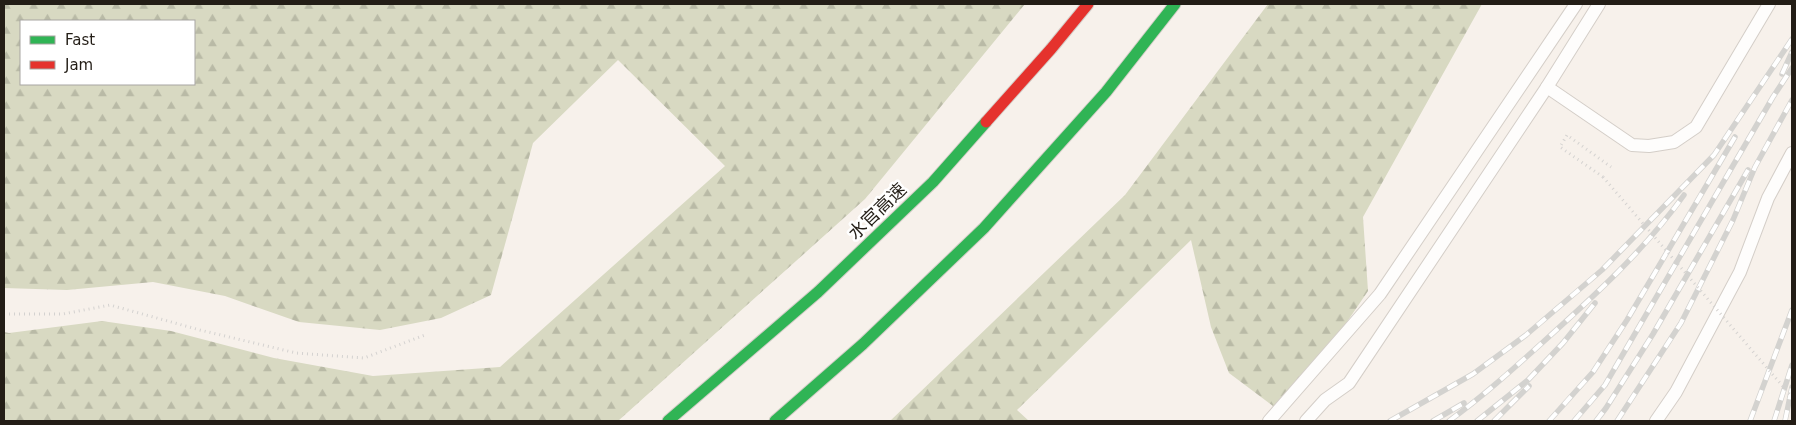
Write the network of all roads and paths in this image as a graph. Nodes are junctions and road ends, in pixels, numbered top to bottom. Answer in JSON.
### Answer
{"nodes":[{"id":1,"x":1088,"y":4,"type":"edge"},
{"id":2,"x":1175,"y":4,"type":"edge"},
{"id":3,"x":1576,"y":4,"type":"edge"},
{"id":4,"x":1599,"y":4,"type":"edge"},
{"id":5,"x":1769,"y":4,"type":"edge"},
{"id":6,"x":1547,"y":87,"type":"junction"},
{"id":7,"x":1792,"y":153,"type":"edge"},
{"id":8,"x":1611,"y":167,"type":"dead end"},
{"id":9,"x":4,"y":314,"type":"edge"},
{"id":10,"x":425,"y":335,"type":"dead end"},
{"id":11,"x":1792,"y":397,"type":"edge"},
{"id":12,"x":668,"y":421,"type":"edge"},
{"id":13,"x":775,"y":421,"type":"edge"},
{"id":14,"x":1269,"y":421,"type":"edge"},
{"id":15,"x":1306,"y":421,"type":"edge"},
{"id":16,"x":1656,"y":421,"type":"edge"}],
"edges":[{"from":1,"to":12,"type":"highway","name":"水官高速"},
{"from":2,"to":13,"type":"highway"},
{"from":3,"to":14,"type":"lane"},
{"from":4,"to":6,"type":"lane"},
{"from":5,"to":6,"type":"lane"},
{"from":6,"to":15,"type":"lane"},
{"from":7,"to":16,"type":"lane"},
{"from":8,"to":11,"type":"path","bridge":true},
{"from":9,"to":10,"type":"path"}]}
